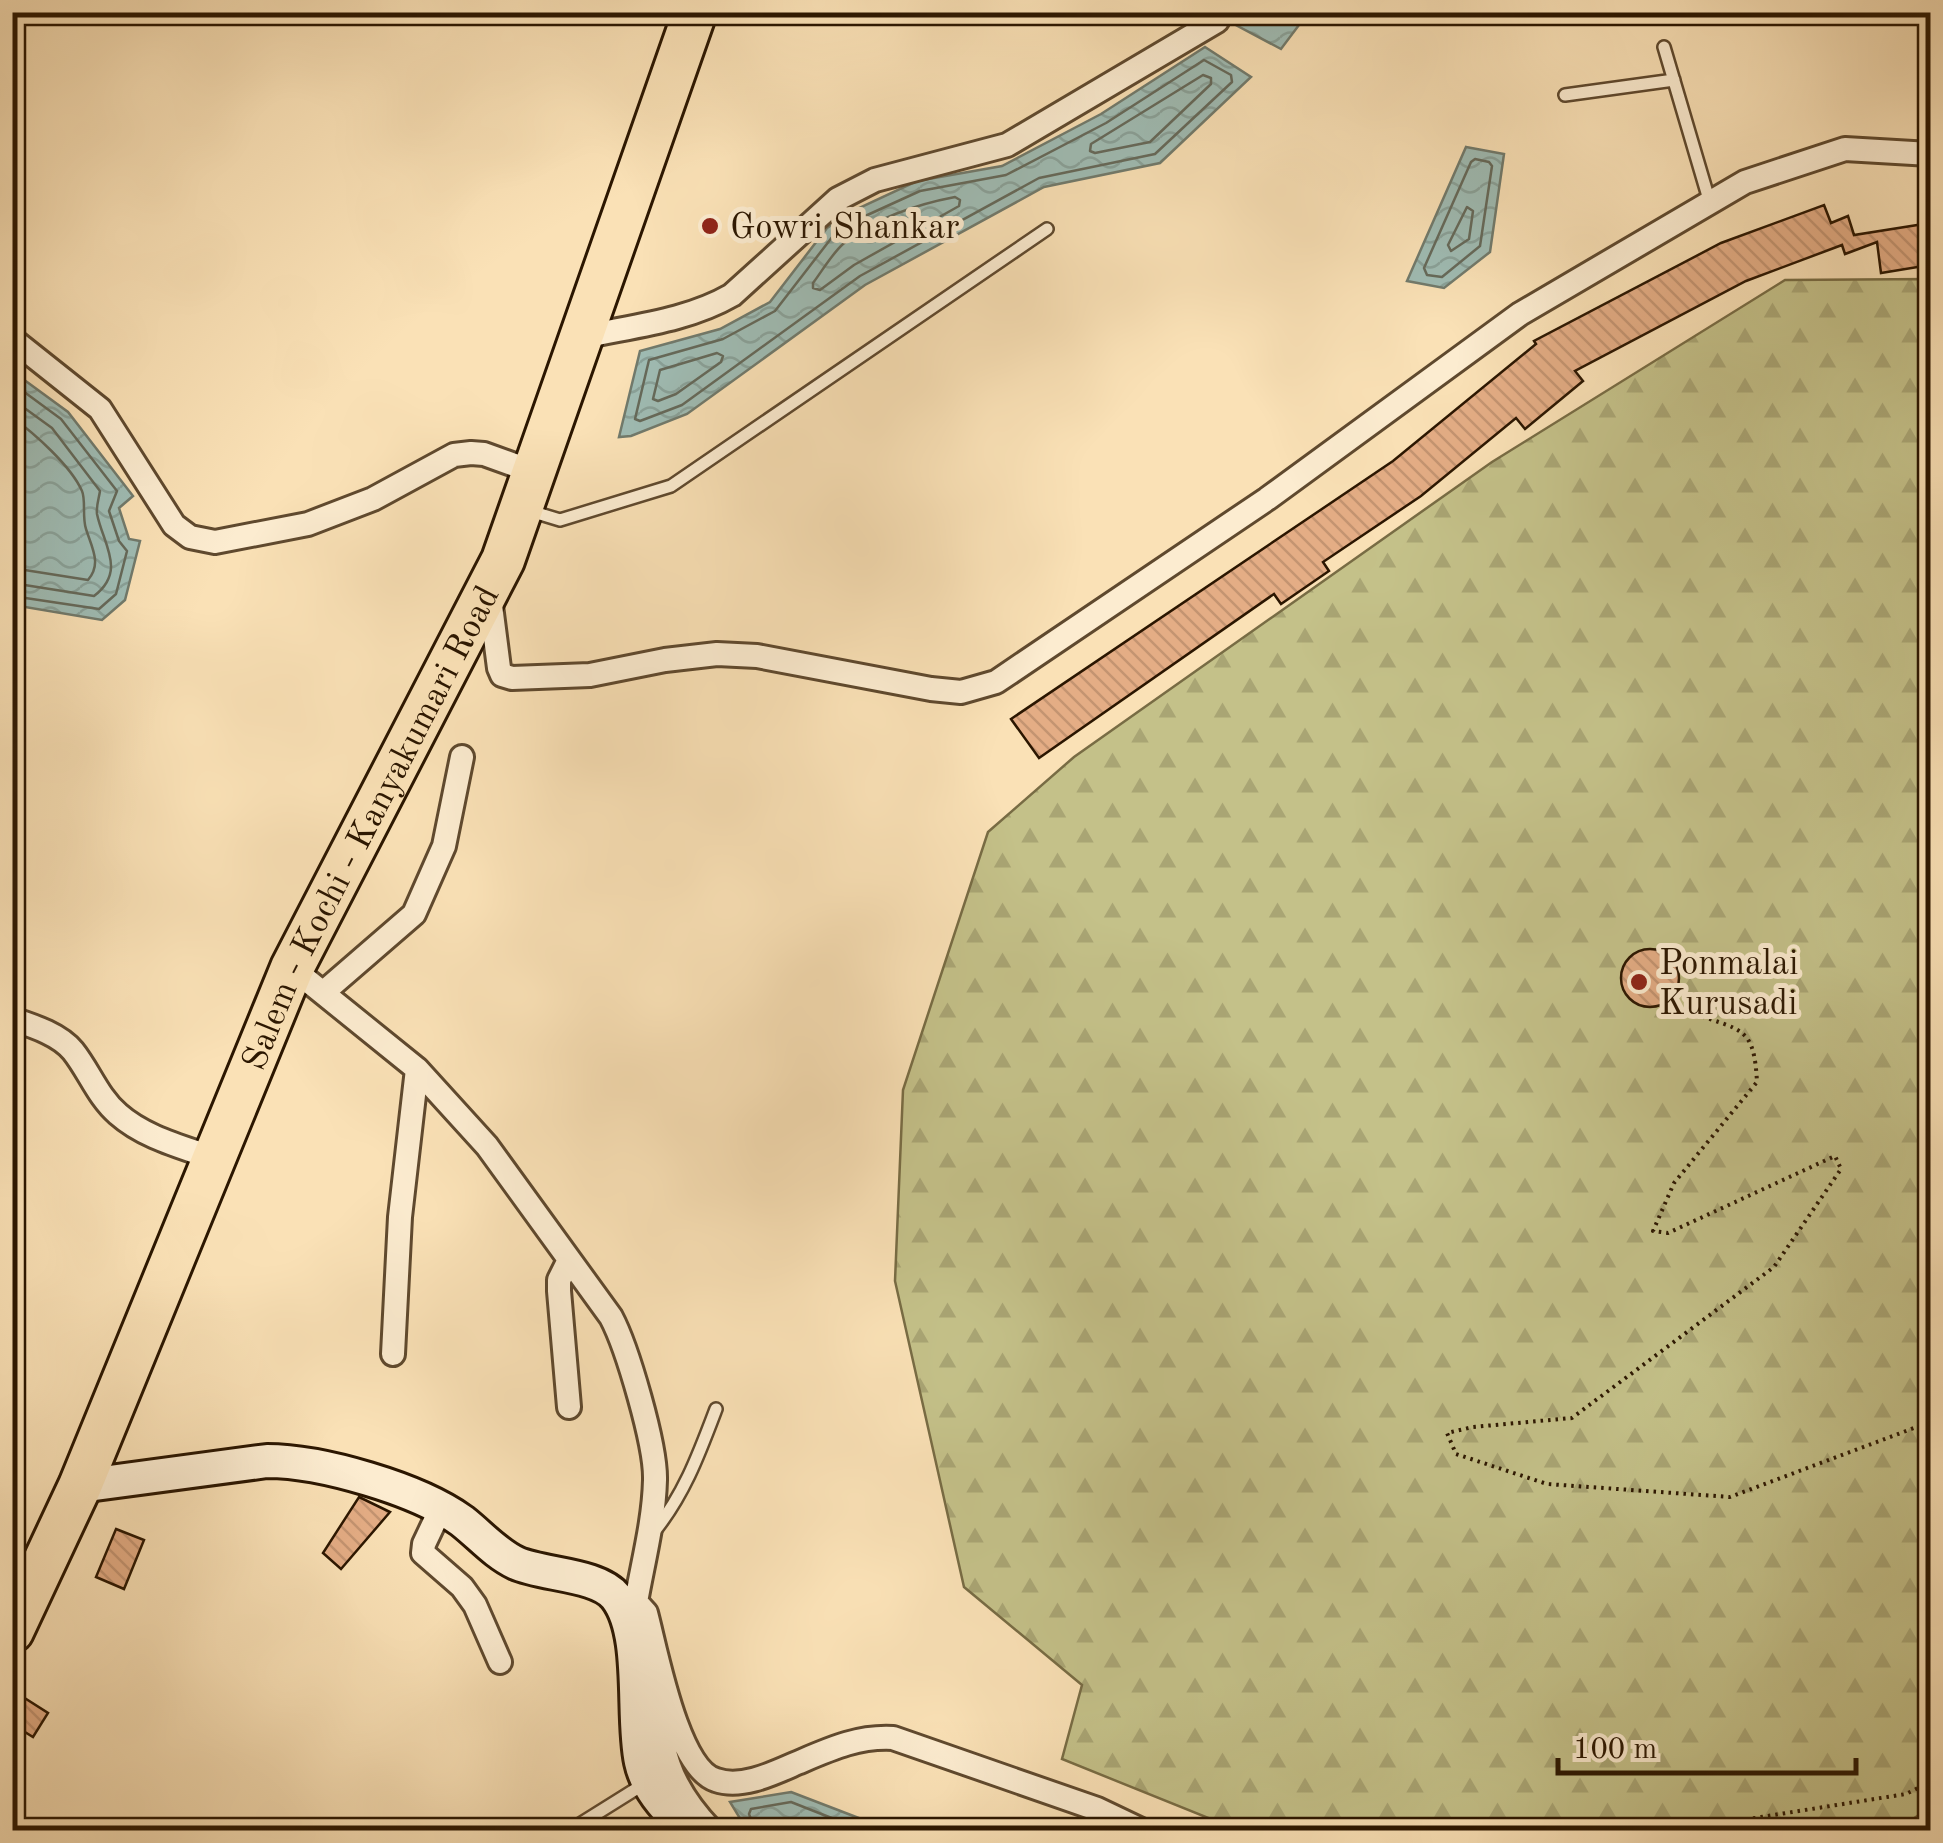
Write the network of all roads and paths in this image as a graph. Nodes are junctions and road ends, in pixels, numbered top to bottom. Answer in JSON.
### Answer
{"nodes":[{"id":1,"x":695,"y":12,"type":"edge"},
{"id":2,"x":1221,"y":12,"type":"edge"},
{"id":3,"x":1664,"y":46,"type":"dead end"},
{"id":4,"x":1674,"y":80,"type":"junction"},
{"id":5,"x":1565,"y":95,"type":"dead end"},
{"id":6,"x":1930,"y":154,"type":"edge"},
{"id":7,"x":1710,"y":203,"type":"junction"},
{"id":8,"x":1047,"y":230,"type":"dead end"},
{"id":9,"x":583,"y":336,"type":"junction"},
{"id":10,"x":12,"y":339,"type":"edge"},
{"id":11,"x":528,"y":490,"type":"junction"},
{"id":12,"x":488,"y":588,"type":"junction"},
{"id":13,"x":462,"y":757,"type":"dead end"},
{"id":14,"x":308,"y":979,"type":"junction"},
{"id":15,"x":1695,"y":1014,"type":"dead end"},
{"id":16,"x":12,"y":1020,"type":"edge"},
{"id":17,"x":417,"y":1069,"type":"junction"},
{"id":18,"x":216,"y":1159,"type":"junction"},
{"id":19,"x":568,"y":1262,"type":"junction"},
{"id":20,"x":392,"y":1354,"type":"dead end"},
{"id":21,"x":569,"y":1406,"type":"dead end"},
{"id":22,"x":716,"y":1409,"type":"dead end"},
{"id":23,"x":1930,"y":1422,"type":"edge"},
{"id":24,"x":80,"y":1486,"type":"junction"},
{"id":25,"x":441,"y":1508,"type":"junction"},
{"id":26,"x":647,"y":1540,"type":"junction"},
{"id":27,"x":626,"y":1599,"type":"junction"},
{"id":28,"x":12,"y":1631,"type":"edge"},
{"id":29,"x":654,"y":1643,"type":"junction"},
{"id":30,"x":500,"y":1662,"type":"dead end"},
{"id":31,"x":648,"y":1782,"type":"junction"},
{"id":32,"x":1930,"y":1782,"type":"edge"},
{"id":33,"x":580,"y":1824,"type":"dead end"},
{"id":34,"x":687,"y":1830,"type":"edge"},
{"id":35,"x":711,"y":1830,"type":"edge"},
{"id":36,"x":1141,"y":1830,"type":"edge"},
{"id":37,"x":1678,"y":1830,"type":"edge"}],
"edges":[{"from":1,"to":9,"type":"highway","name":"Salem - Kochi - Kanyakumari Road"},
{"from":2,"to":9,"type":"street"},
{"from":3,"to":4,"type":"lane"},
{"from":4,"to":5,"type":"lane"},
{"from":4,"to":7,"type":"lane"},
{"from":6,"to":7,"type":"street"},
{"from":7,"to":12,"type":"street"},
{"from":8,"to":11,"type":"lane"},
{"from":9,"to":11,"type":"highway","name":"Salem - Kochi - Kanyakumari Road"},
{"from":10,"to":11,"type":"street"},
{"from":11,"to":12,"type":"highway","name":"Salem - Kochi - Kanyakumari Road"},
{"from":12,"to":14,"type":"highway","name":"Salem - Kochi - Kanyakumari Road"},
{"from":13,"to":14,"type":"street"},
{"from":14,"to":17,"type":"street"},
{"from":14,"to":18,"type":"highway","name":"Salem - Kochi - Kanyakumari Road"},
{"from":15,"to":23,"type":"path"},
{"from":16,"to":18,"type":"street"},
{"from":17,"to":19,"type":"street"},
{"from":17,"to":20,"type":"street"},
{"from":18,"to":24,"type":"highway","name":"Salem - Kochi - Kanyakumari Road"},
{"from":19,"to":21,"type":"street"},
{"from":19,"to":26,"type":"street"},
{"from":22,"to":26,"type":"lane"},
{"from":24,"to":25,"type":"street"},
{"from":24,"to":28,"type":"highway","name":"Salem - Kochi - Kanyakumari Road"},
{"from":25,"to":27,"type":"street"},
{"from":25,"to":30,"type":"street"},
{"from":26,"to":27,"type":"street"},
{"from":27,"to":29,"type":"street"},
{"from":27,"to":31,"type":"street"},
{"from":29,"to":35,"type":"street"},
{"from":29,"to":36,"type":"street"},
{"from":31,"to":33,"type":"lane"},
{"from":31,"to":34,"type":"street"},
{"from":32,"to":37,"type":"path"}]}
